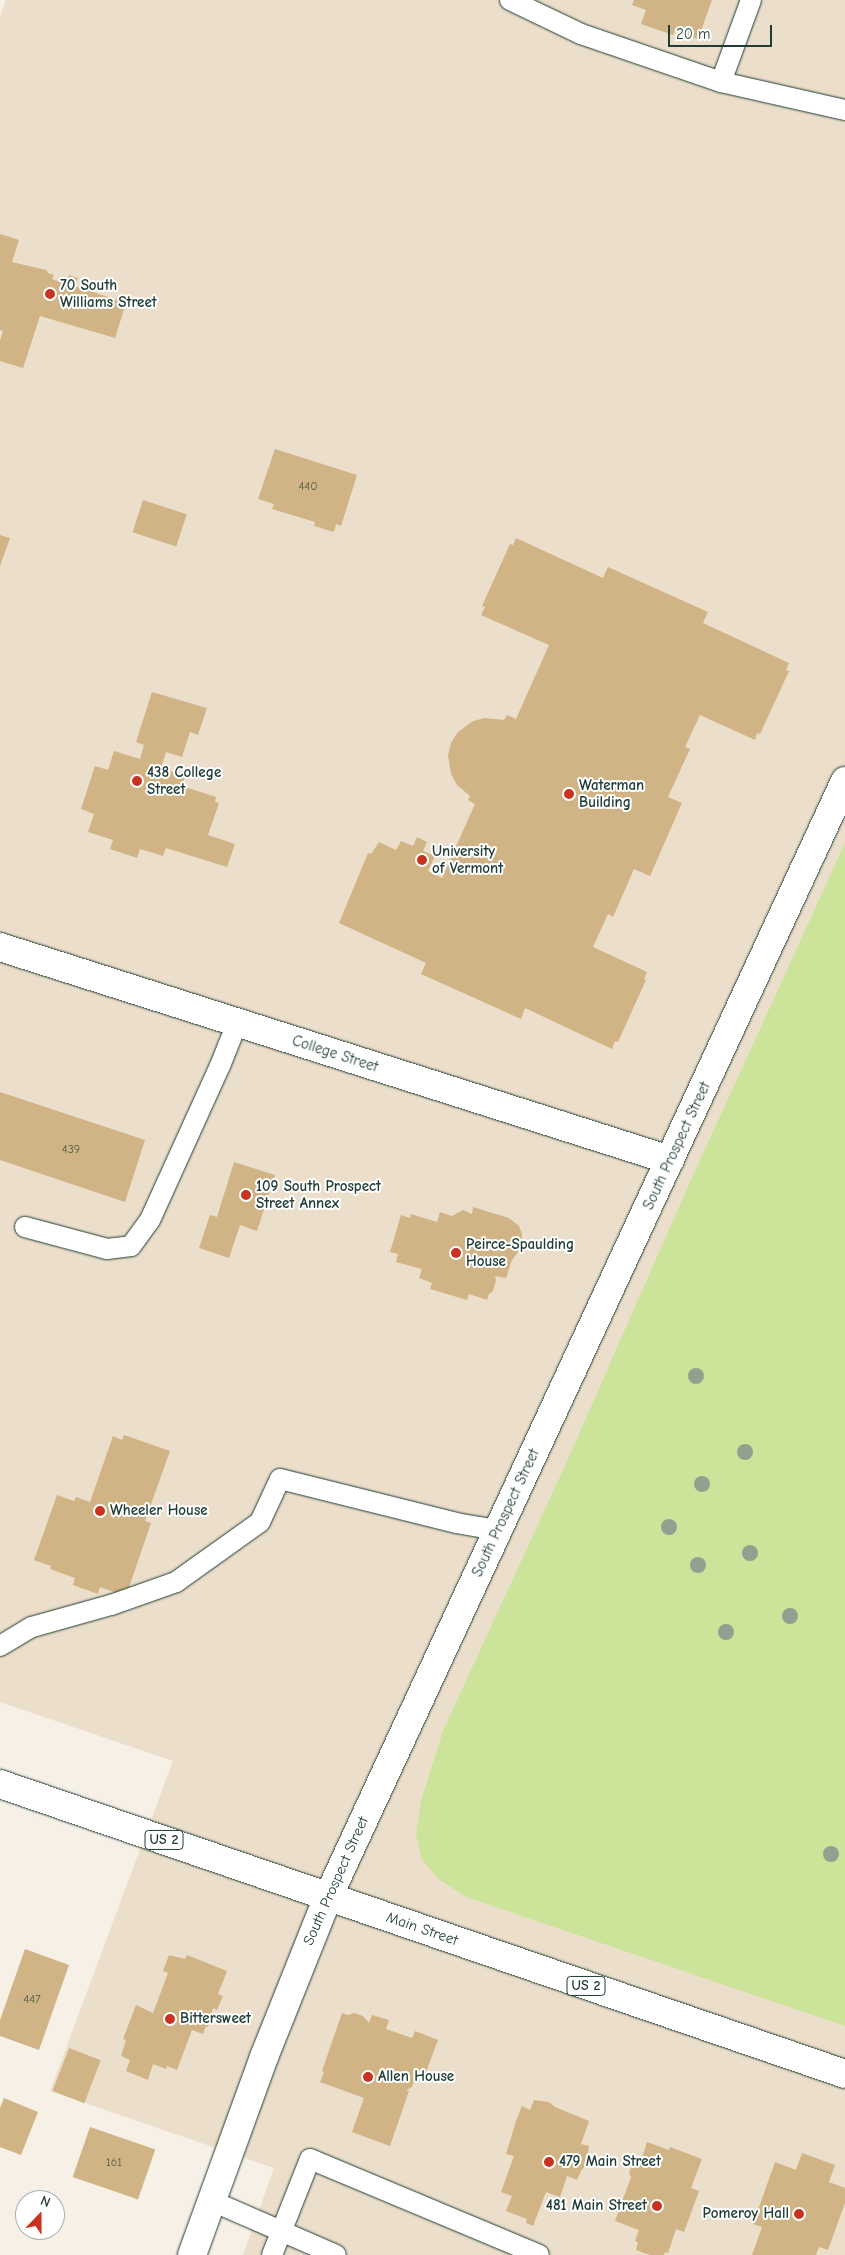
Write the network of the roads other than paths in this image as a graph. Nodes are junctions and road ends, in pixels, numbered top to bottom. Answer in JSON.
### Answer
{"nodes":[{"id":1,"x":510,"y":0,"type":"edge"},
{"id":2,"x":751,"y":0,"type":"edge"},
{"id":3,"x":721,"y":82,"type":"junction"},
{"id":4,"x":845,"y":110,"type":"edge"},
{"id":5,"x":845,"y":781,"type":"edge"},
{"id":6,"x":0,"y":947,"type":"edge"},
{"id":7,"x":237,"y":1022,"type":"junction"},
{"id":8,"x":670,"y":1160,"type":"junction"},
{"id":9,"x":25,"y":1227,"type":"dead end"},
{"id":10,"x":497,"y":1530,"type":"junction"},
{"id":11,"x":0,"y":1646,"type":"edge"},
{"id":12,"x":0,"y":1784,"type":"edge"},
{"id":13,"x":328,"y":1897,"type":"junction"},
{"id":14,"x":845,"y":2074,"type":"edge"},
{"id":15,"x":212,"y":2201,"type":"junction"},
{"id":16,"x":282,"y":2232,"type":"junction"},
{"id":17,"x":192,"y":2255,"type":"edge"},
{"id":18,"x":272,"y":2255,"type":"edge"},
{"id":19,"x":336,"y":2255,"type":"edge"},
{"id":20,"x":539,"y":2255,"type":"edge"}],
"edges":[{"from":1,"to":3,"type":"lane"},
{"from":2,"to":3,"type":"lane"},
{"from":3,"to":4,"type":"lane"},
{"from":5,"to":8,"type":"street","name":"South Prospect Street"},
{"from":6,"to":7,"type":"street","name":"College Street"},
{"from":7,"to":8,"type":"street","name":"College Street"},
{"from":7,"to":9,"type":"lane"},
{"from":8,"to":10,"type":"street","name":"South Prospect Street"},
{"from":10,"to":11,"type":"lane"},
{"from":10,"to":13,"type":"street","name":"South Prospect Street"},
{"from":12,"to":13,"type":"street","name":"Main Street","number":"US 2"},
{"from":13,"to":14,"type":"street","name":"Main Street","number":"US 2"},
{"from":13,"to":15,"type":"street","name":"South Prospect Street"},
{"from":15,"to":16,"type":"lane"},
{"from":15,"to":17,"type":"street","name":"South Prospect Street"},
{"from":16,"to":18,"type":"lane"},
{"from":16,"to":19,"type":"lane"},
{"from":16,"to":20,"type":"lane"}]}
